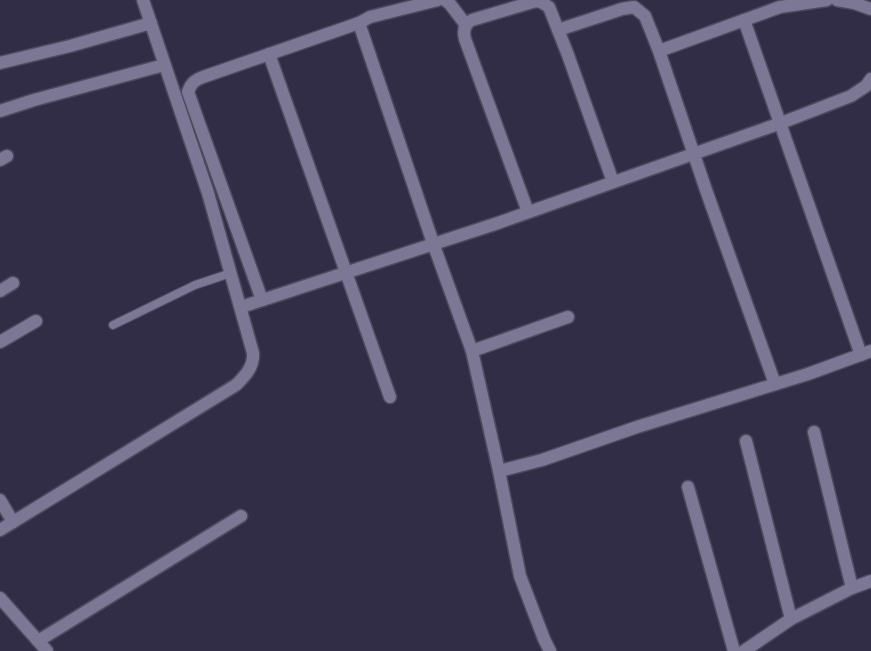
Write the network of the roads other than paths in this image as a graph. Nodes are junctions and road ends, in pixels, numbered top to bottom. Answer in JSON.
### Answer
{"nodes":[{"id":1,"x":143,"y":0,"type":"edge"},
{"id":2,"x":438,"y":0,"type":"edge"},
{"id":3,"x":445,"y":0,"type":"edge"},
{"id":4,"x":827,"y":0,"type":"edge"},
{"id":5,"x":837,"y":0,"type":"edge"},
{"id":6,"x":871,"y":9,"type":"edge"},
{"id":7,"x":744,"y":20,"type":"junction"},
{"id":8,"x":151,"y":23,"type":"junction"},
{"id":9,"x":359,"y":23,"type":"junction"},
{"id":10,"x":466,"y":25,"type":"junction"},
{"id":11,"x":558,"y":30,"type":"junction"},
{"id":12,"x":659,"y":51,"type":"junction"},
{"id":13,"x":269,"y":54,"type":"junction"},
{"id":14,"x":0,"y":63,"type":"edge"},
{"id":15,"x":164,"y":65,"type":"junction"},
{"id":16,"x":871,"y":79,"type":"edge"},
{"id":17,"x":0,"y":111,"type":"edge"},
{"id":18,"x":781,"y":122,"type":"junction"},
{"id":19,"x":693,"y":153,"type":"junction"},
{"id":20,"x":613,"y":182,"type":"junction"},
{"id":21,"x":528,"y":212,"type":"junction"},
{"id":22,"x":433,"y":243,"type":"junction"},
{"id":23,"x":346,"y":272,"type":"junction"},
{"id":24,"x":231,"y":273,"type":"junction"},
{"id":25,"x":14,"y":283,"type":"dead end"},
{"id":26,"x":0,"y":291,"type":"edge"},
{"id":27,"x":262,"y":300,"type":"junction"},
{"id":28,"x":241,"y":307,"type":"junction"},
{"id":29,"x":568,"y":317,"type":"dead end"},
{"id":30,"x":36,"y":321,"type":"dead end"},
{"id":31,"x":113,"y":325,"type":"dead end"},
{"id":32,"x":0,"y":342,"type":"edge"},
{"id":33,"x":472,"y":351,"type":"junction"},
{"id":34,"x":866,"y":353,"type":"edge"},
{"id":35,"x":775,"y":384,"type":"junction"},
{"id":36,"x":390,"y":396,"type":"dead end"},
{"id":37,"x":814,"y":432,"type":"dead end"},
{"id":38,"x":746,"y":441,"type":"dead end"},
{"id":39,"x":499,"y":471,"type":"junction"},
{"id":40,"x":688,"y":487,"type":"dead end"},
{"id":41,"x":0,"y":500,"type":"edge"},
{"id":42,"x":241,"y":516,"type":"dead end"},
{"id":43,"x":13,"y":522,"type":"junction"},
{"id":44,"x":0,"y":530,"type":"edge"},
{"id":45,"x":871,"y":581,"type":"edge"},
{"id":46,"x":852,"y":588,"type":"junction"},
{"id":47,"x":0,"y":598,"type":"edge"},
{"id":48,"x":791,"y":619,"type":"junction"},
{"id":49,"x":38,"y":641,"type":"junction"},
{"id":50,"x":47,"y":651,"type":"edge"},
{"id":51,"x":550,"y":651,"type":"edge"},
{"id":52,"x":734,"y":651,"type":"edge"},
{"id":53,"x":744,"y":651,"type":"edge"}],
"edges":[{"from":1,"to":8,"type":"street"},
{"from":2,"to":9,"type":"street"},
{"from":3,"to":10,"type":"street"},
{"from":4,"to":7,"type":"street"},
{"from":5,"to":6,"type":"street"},
{"from":7,"to":12,"type":"street"},
{"from":7,"to":18,"type":"street"},
{"from":8,"to":14,"type":"street"},
{"from":8,"to":15,"type":"street"},
{"from":9,"to":13,"type":"street"},
{"from":9,"to":22,"type":"street"},
{"from":10,"to":11,"type":"street"},
{"from":10,"to":21,"type":"street"},
{"from":11,"to":12,"type":"street"},
{"from":11,"to":20,"type":"street"},
{"from":12,"to":19,"type":"street"},
{"from":13,"to":23,"type":"street"},
{"from":13,"to":27,"type":"street"},
{"from":15,"to":17,"type":"street"},
{"from":15,"to":24,"type":"street"},
{"from":16,"to":18,"type":"street"},
{"from":18,"to":19,"type":"street"},
{"from":18,"to":34,"type":"street"},
{"from":19,"to":20,"type":"street"},
{"from":19,"to":35,"type":"street"},
{"from":20,"to":21,"type":"street"},
{"from":21,"to":22,"type":"street"},
{"from":22,"to":23,"type":"street"},
{"from":22,"to":33,"type":"street"},
{"from":23,"to":27,"type":"street"},
{"from":23,"to":36,"type":"street"},
{"from":24,"to":28,"type":"street"},
{"from":24,"to":31,"type":"lane"},
{"from":25,"to":26,"type":"street"},
{"from":27,"to":28,"type":"street"},
{"from":28,"to":43,"type":"street"},
{"from":29,"to":33,"type":"street"},
{"from":30,"to":32,"type":"street"},
{"from":33,"to":39,"type":"street"},
{"from":34,"to":35,"type":"street"},
{"from":35,"to":39,"type":"street"},
{"from":37,"to":46,"type":"street"},
{"from":38,"to":48,"type":"street"},
{"from":39,"to":51,"type":"street"},
{"from":40,"to":52,"type":"street"},
{"from":41,"to":43,"type":"street"},
{"from":42,"to":49,"type":"street"},
{"from":43,"to":44,"type":"street"},
{"from":45,"to":46,"type":"street"},
{"from":46,"to":48,"type":"street"},
{"from":47,"to":49,"type":"street"},
{"from":48,"to":53,"type":"street"},
{"from":49,"to":50,"type":"street"}]}
